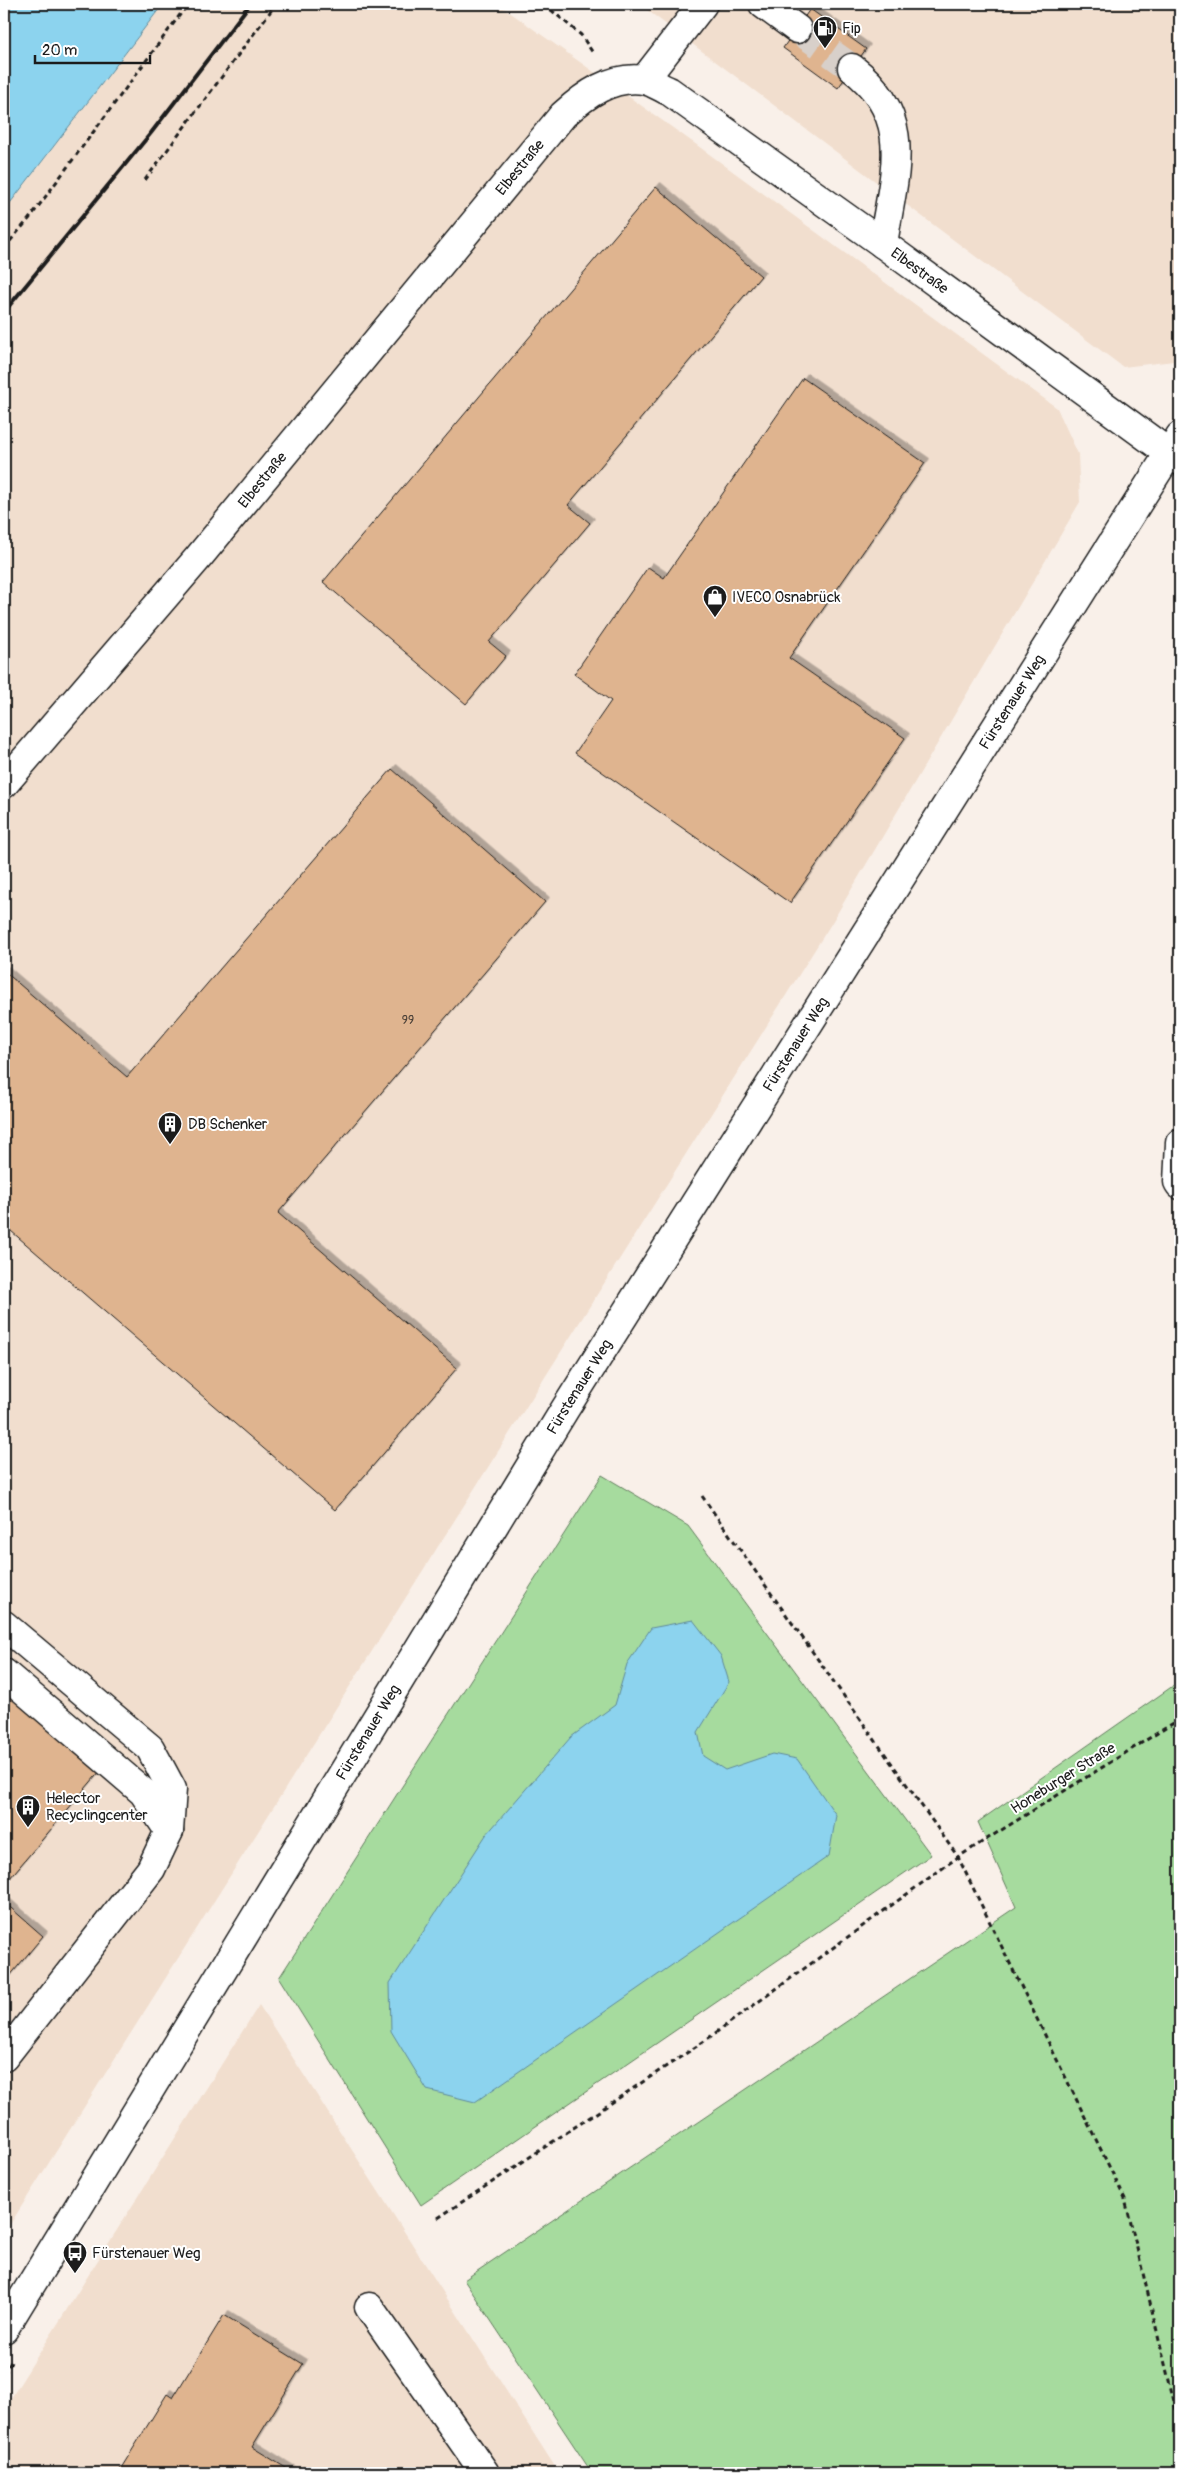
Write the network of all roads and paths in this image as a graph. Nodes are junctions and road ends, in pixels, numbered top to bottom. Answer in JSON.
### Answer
{"nodes":[{"id":1,"x":188,"y":4,"type":"edge"},
{"id":2,"x":276,"y":4,"type":"edge"},
{"id":3,"x":544,"y":4,"type":"edge"},
{"id":4,"x":702,"y":4,"type":"edge"},
{"id":5,"x":763,"y":4,"type":"edge"},
{"id":6,"x":797,"y":29,"type":"tunnel mouth"},
{"id":7,"x":852,"y":68,"type":"tunnel mouth"},
{"id":8,"x":644,"y":80,"type":"junction"},
{"id":9,"x":614,"y":82,"type":"junction"},
{"id":10,"x":146,"y":180,"type":"dead end"},
{"id":11,"x":883,"y":244,"type":"junction"},
{"id":12,"x":4,"y":248,"type":"edge"},
{"id":13,"x":1177,"y":450,"type":"edge"},
{"id":14,"x":4,"y":784,"type":"edge"},
{"id":15,"x":1180,"y":1144,"type":"edge"},
{"id":16,"x":1180,"y":1186,"type":"edge"},
{"id":17,"x":702,"y":1496,"type":"dead end"},
{"id":18,"x":4,"y":1625,"type":"edge"},
{"id":19,"x":4,"y":1674,"type":"edge"},
{"id":20,"x":1180,"y":1718,"type":"edge"},
{"id":21,"x":169,"y":1831,"type":"junction"},
{"id":22,"x":958,"y":1857,"type":"junction"},
{"id":23,"x":4,"y":2056,"type":"edge"},
{"id":24,"x":438,"y":2218,"type":"dead end"},
{"id":25,"x":369,"y":2307,"type":"dead end"},
{"id":26,"x":4,"y":2329,"type":"edge"},
{"id":27,"x":1180,"y":2426,"type":"edge"},
{"id":28,"x":485,"y":2473,"type":"edge"}],
"edges":[{"from":1,"to":12,"type":"path"},
{"from":2,"to":10,"type":"path"},
{"from":3,"to":9,"type":"path"},
{"from":4,"to":8,"type":"street"},
{"from":5,"to":6,"type":"street"},
{"from":7,"to":11,"type":"street"},
{"from":8,"to":9,"type":"street","name":"Elbestraße"},
{"from":8,"to":11,"type":"street","name":"Elbestraße"},
{"from":9,"to":14,"type":"street","name":"Elbestraße"},
{"from":11,"to":13,"type":"street","name":"Elbestraße"},
{"from":13,"to":26,"type":"street","name":"Fürstenauer Weg"},
{"from":15,"to":16,"type":"street"},
{"from":17,"to":22,"type":"path"},
{"from":18,"to":21,"type":"street"},
{"from":19,"to":21,"type":"street"},
{"from":20,"to":22,"type":"path","name":"Honeburger Straße"},
{"from":21,"to":23,"type":"street"},
{"from":22,"to":24,"type":"path","name":"Honeburger Straße"},
{"from":22,"to":27,"type":"path"},
{"from":25,"to":28,"type":"street"}]}
